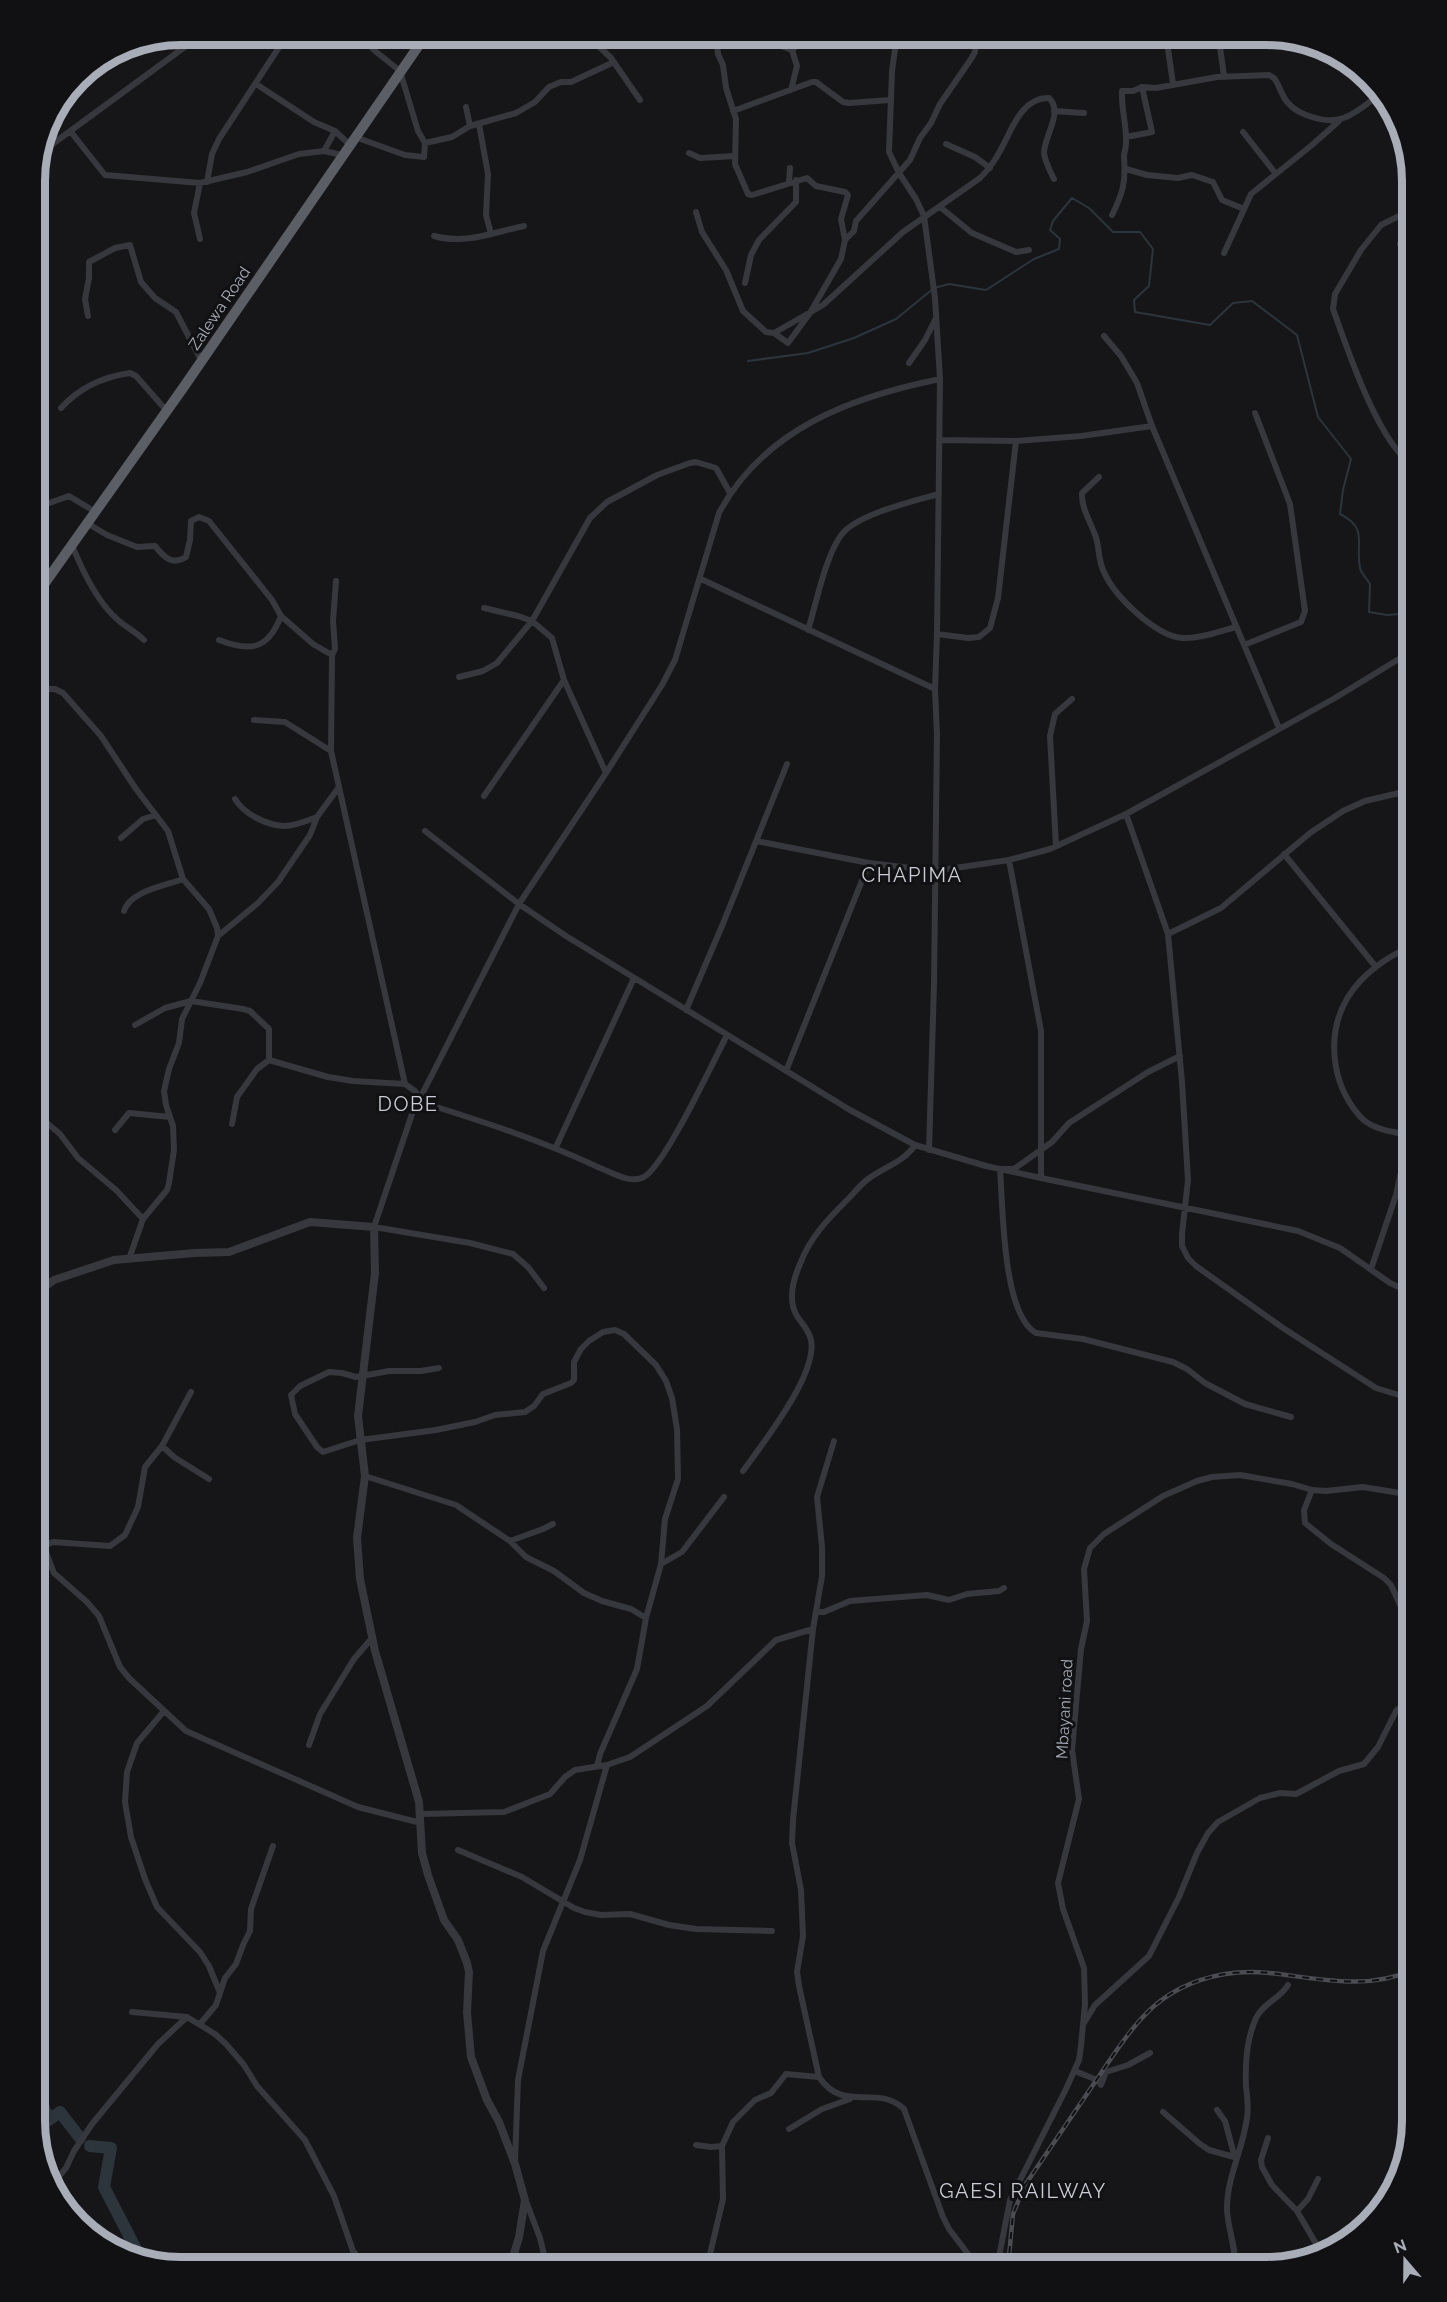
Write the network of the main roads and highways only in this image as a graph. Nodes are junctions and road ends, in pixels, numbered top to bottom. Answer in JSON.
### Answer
{"nodes":[{"id":1,"x":417,"y":45,"type":"edge"},
{"id":2,"x":45,"y":583,"type":"edge"}],
"edges":[{"from":1,"to":2,"type":"highway","name":"Zalewa Road"}]}
